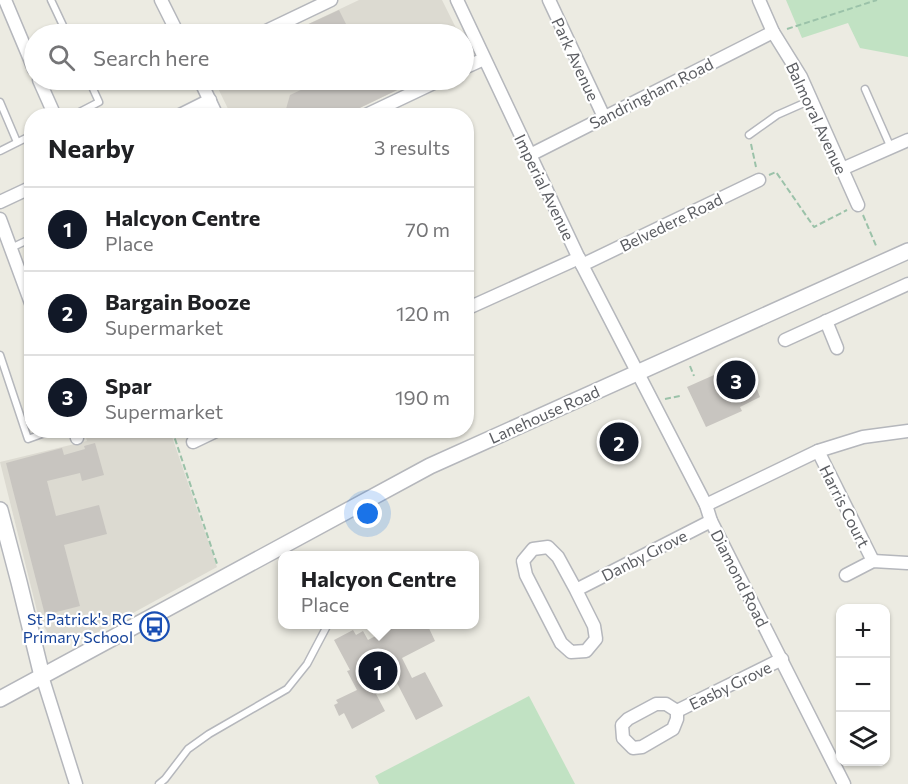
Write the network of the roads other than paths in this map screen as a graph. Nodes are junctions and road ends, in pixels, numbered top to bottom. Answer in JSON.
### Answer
{"nodes":[{"id":1,"x":5,"y":0,"type":"edge"},
{"id":2,"x":51,"y":0,"type":"edge"},
{"id":3,"x":161,"y":0,"type":"edge"},
{"id":4,"x":331,"y":0,"type":"edge"},
{"id":5,"x":457,"y":0,"type":"edge"},
{"id":6,"x":549,"y":0,"type":"edge"},
{"id":7,"x":759,"y":0,"type":"edge"},
{"id":8,"x":62,"y":24,"type":"edge"},
{"id":9,"x":173,"y":24,"type":"edge"},
{"id":10,"x":281,"y":24,"type":"edge"},
{"id":11,"x":468,"y":24,"type":"edge"},
{"id":12,"x":773,"y":32,"type":"junction"},
{"id":13,"x":474,"y":37,"type":"edge"},
{"id":14,"x":24,"y":45,"type":"edge"},
{"id":15,"x":484,"y":58,"type":"junction"},
{"id":16,"x":474,"y":63,"type":"edge"},
{"id":17,"x":865,"y":89,"type":"dead end"},
{"id":18,"x":43,"y":90,"type":"edge"},
{"id":19,"x":93,"y":90,"type":"edge"},
{"id":20,"x":205,"y":90,"type":"edge"},
{"id":21,"x":419,"y":90,"type":"edge"},
{"id":22,"x":210,"y":100,"type":"junction"},
{"id":23,"x":811,"y":100,"type":"junction"},
{"id":24,"x":0,"y":102,"type":"edge"},
{"id":25,"x":51,"y":108,"type":"edge"},
{"id":26,"x":87,"y":108,"type":"edge"},
{"id":27,"x":194,"y":108,"type":"edge"},
{"id":28,"x":214,"y":108,"type":"edge"},
{"id":29,"x":381,"y":108,"type":"edge"},
{"id":30,"x":604,"y":117,"type":"junction"},
{"id":31,"x":749,"y":135,"type":"road end"},
{"id":32,"x":24,"y":139,"type":"edge"},
{"id":33,"x":908,"y":140,"type":"edge"},
{"id":34,"x":17,"y":142,"type":"junction"},
{"id":35,"x":891,"y":148,"type":"junction"},
{"id":36,"x":0,"y":151,"type":"edge"},
{"id":37,"x":530,"y":155,"type":"junction"},
{"id":38,"x":842,"y":170,"type":"junction"},
{"id":39,"x":759,"y":180,"type":"road end"},
{"id":40,"x":24,"y":190,"type":"edge"},
{"id":41,"x":0,"y":202,"type":"edge"},
{"id":42,"x":858,"y":205,"type":"road end"},
{"id":43,"x":0,"y":219,"type":"edge"},
{"id":44,"x":24,"y":242,"type":"edge"},
{"id":45,"x":11,"y":248,"type":"junction"},
{"id":46,"x":908,"y":251,"type":"edge"},
{"id":47,"x":581,"y":262,"type":"junction"},
{"id":48,"x":24,"y":276,"type":"edge"},
{"id":49,"x":908,"y":285,"type":"edge"},
{"id":50,"x":474,"y":306,"type":"edge"},
{"id":51,"x":826,"y":321,"type":"junction"},
{"id":52,"x":785,"y":340,"type":"dead end"},
{"id":53,"x":837,"y":348,"type":"dead end"},
{"id":54,"x":0,"y":355,"type":"edge"},
{"id":55,"x":637,"y":372,"type":"junction"},
{"id":56,"x":24,"y":428,"type":"edge"},
{"id":57,"x":908,"y":431,"type":"edge"},
{"id":58,"x":201,"y":438,"type":"edge"},
{"id":59,"x":193,"y":442,"type":"dead end"},
{"id":60,"x":818,"y":451,"type":"junction"},
{"id":61,"x":706,"y":505,"type":"junction"},
{"id":62,"x":0,"y":510,"type":"edge"},
{"id":63,"x":711,"y":521,"type":"junction"},
{"id":64,"x":7,"y":558,"type":"edge"},
{"id":65,"x":873,"y":561,"type":"junction"},
{"id":66,"x":908,"y":563,"type":"edge"},
{"id":67,"x":846,"y":575,"type":"dead end"},
{"id":68,"x":576,"y":590,"type":"junction"},
{"id":69,"x":325,"y":629,"type":"edge"},
{"id":70,"x":782,"y":659,"type":"junction"},
{"id":71,"x":42,"y":676,"type":"junction"},
{"id":72,"x":0,"y":699,"type":"edge"},
{"id":73,"x":678,"y":711,"type":"junction"},
{"id":74,"x":76,"y":784,"type":"edge"},
{"id":75,"x":159,"y":784,"type":"edge"},
{"id":76,"x":844,"y":784,"type":"edge"}],
"edges":[{"from":1,"to":14,"type":"street"},
{"from":2,"to":8,"type":"lane"},
{"from":3,"to":9,"type":"street"},
{"from":4,"to":10,"type":"street"},
{"from":5,"to":11,"type":"street","name":"Imperial Avenue"},
{"from":6,"to":30,"type":"street","name":"Park Avenue"},
{"from":7,"to":12,"type":"street","name":"Balmoral Avenue"},
{"from":12,"to":23,"type":"street","name":"Balmoral Avenue"},
{"from":12,"to":30,"type":"street","name":"Sandringham Road"},
{"from":13,"to":15,"type":"street","name":"Imperial Avenue"},
{"from":15,"to":16,"type":"street"},
{"from":15,"to":37,"type":"street","name":"Imperial Avenue"},
{"from":17,"to":35,"type":"lane"},
{"from":18,"to":25,"type":"street"},
{"from":19,"to":26,"type":"lane"},
{"from":20,"to":22,"type":"street"},
{"from":21,"to":29,"type":"street"},
{"from":22,"to":27,"type":"street"},
{"from":22,"to":28,"type":"street"},
{"from":23,"to":31,"type":"lane"},
{"from":23,"to":38,"type":"street","name":"Balmoral Avenue"},
{"from":24,"to":34,"type":"lane"},
{"from":30,"to":37,"type":"street","name":"Sandringham Road"},
{"from":32,"to":34,"type":"lane"},
{"from":33,"to":35,"type":"street"},
{"from":34,"to":36,"type":"lane"},
{"from":35,"to":38,"type":"street"},
{"from":37,"to":47,"type":"street","name":"Imperial Avenue"},
{"from":38,"to":42,"type":"street","name":"Balmoral Avenue"},
{"from":39,"to":47,"type":"street","name":"Belvedere Road"},
{"from":40,"to":41,"type":"street"},
{"from":43,"to":45,"type":"street"},
{"from":44,"to":45,"type":"lane"},
{"from":45,"to":48,"type":"street"},
{"from":46,"to":55,"type":"street","name":"Lanehouse Road"},
{"from":47,"to":50,"type":"street","name":"Belvedere Road"},
{"from":47,"to":55,"type":"street","name":"Imperial Avenue"},
{"from":49,"to":51,"type":"street"},
{"from":51,"to":52,"type":"street"},
{"from":51,"to":53,"type":"street"},
{"from":54,"to":56,"type":"lane"},
{"from":55,"to":61,"type":"street","name":"Diamond Road"},
{"from":55,"to":71,"type":"street","name":"Lanehouse Road"},
{"from":57,"to":60,"type":"street"},
{"from":58,"to":59,"type":"street"},
{"from":60,"to":61,"type":"street"},
{"from":60,"to":65,"type":"street","name":"Harris Court"},
{"from":61,"to":63,"type":"street","name":"Diamond Road"},
{"from":62,"to":64,"type":"street"},
{"from":63,"to":68,"type":"street","name":"Danby Grove"},
{"from":63,"to":70,"type":"street","name":"Diamond Road"},
{"from":64,"to":71,"type":"street"},
{"from":65,"to":66,"type":"street","name":"Harris Court"},
{"from":65,"to":67,"type":"street","name":"Harris Court"},
{"from":68,"to":68,"type":"street"},
{"from":69,"to":75,"type":"lane"},
{"from":70,"to":73,"type":"street","name":"Easby Grove"},
{"from":70,"to":76,"type":"street","name":"Diamond Road"},
{"from":71,"to":72,"type":"street","name":"Lanehouse Road"},
{"from":71,"to":74,"type":"street"},
{"from":73,"to":73,"type":"street","name":"Easby Grove"}]}
